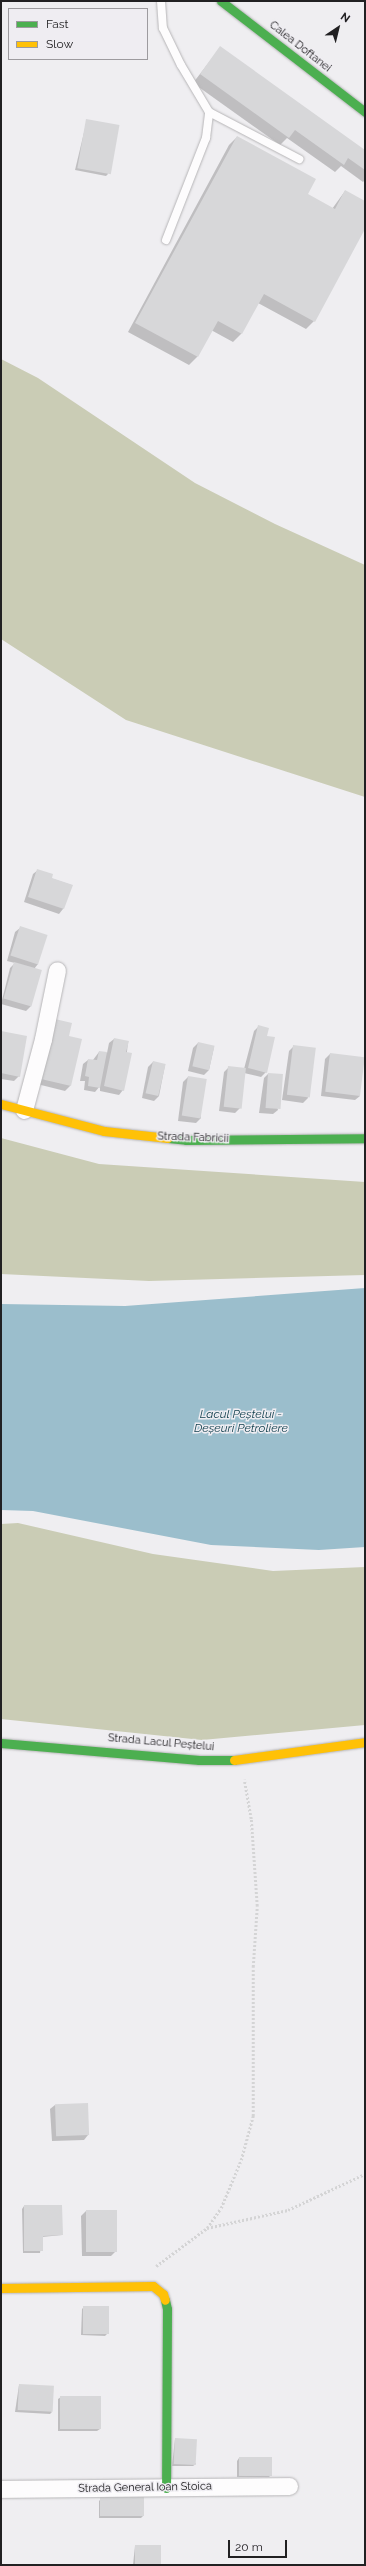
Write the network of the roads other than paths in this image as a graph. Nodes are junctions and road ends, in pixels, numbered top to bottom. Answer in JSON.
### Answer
{"nodes":[{"id":1,"x":161,"y":1,"type":"edge"},
{"id":2,"x":220,"y":1,"type":"edge"},
{"id":3,"x":209,"y":112,"type":"junction"},
{"id":4,"x":365,"y":112,"type":"edge"},
{"id":5,"x":299,"y":159,"type":"dead end"},
{"id":6,"x":166,"y":240,"type":"dead end"},
{"id":7,"x":57,"y":970,"type":"dead end"},
{"id":8,"x":1,"y":1104,"type":"edge"},
{"id":9,"x":24,"y":1110,"type":"junction"},
{"id":10,"x":365,"y":1138,"type":"edge"},
{"id":11,"x":365,"y":1742,"type":"edge"},
{"id":12,"x":1,"y":1744,"type":"edge"},
{"id":13,"x":1,"y":2288,"type":"edge"},
{"id":14,"x":289,"y":2486,"type":"dead end"},
{"id":15,"x":166,"y":2488,"type":"junction"},
{"id":16,"x":1,"y":2489,"type":"edge"}],
"edges":[{"from":1,"to":3,"type":"lane"},
{"from":2,"to":4,"type":"street","name":"Calea Doftanei"},
{"from":3,"to":5,"type":"lane"},
{"from":3,"to":6,"type":"lane"},
{"from":7,"to":9,"type":"street"},
{"from":8,"to":9,"type":"street","name":"Strada Fabricii"},
{"from":9,"to":10,"type":"street","name":"Strada Fabricii"},
{"from":11,"to":12,"type":"street","name":"Strada Lacul Peștelui"},
{"from":13,"to":15,"type":"street"},
{"from":14,"to":15,"type":"street","name":"Strada General Ioan Stoica"},
{"from":15,"to":16,"type":"street","name":"Strada General Ioan Stoica"}]}
